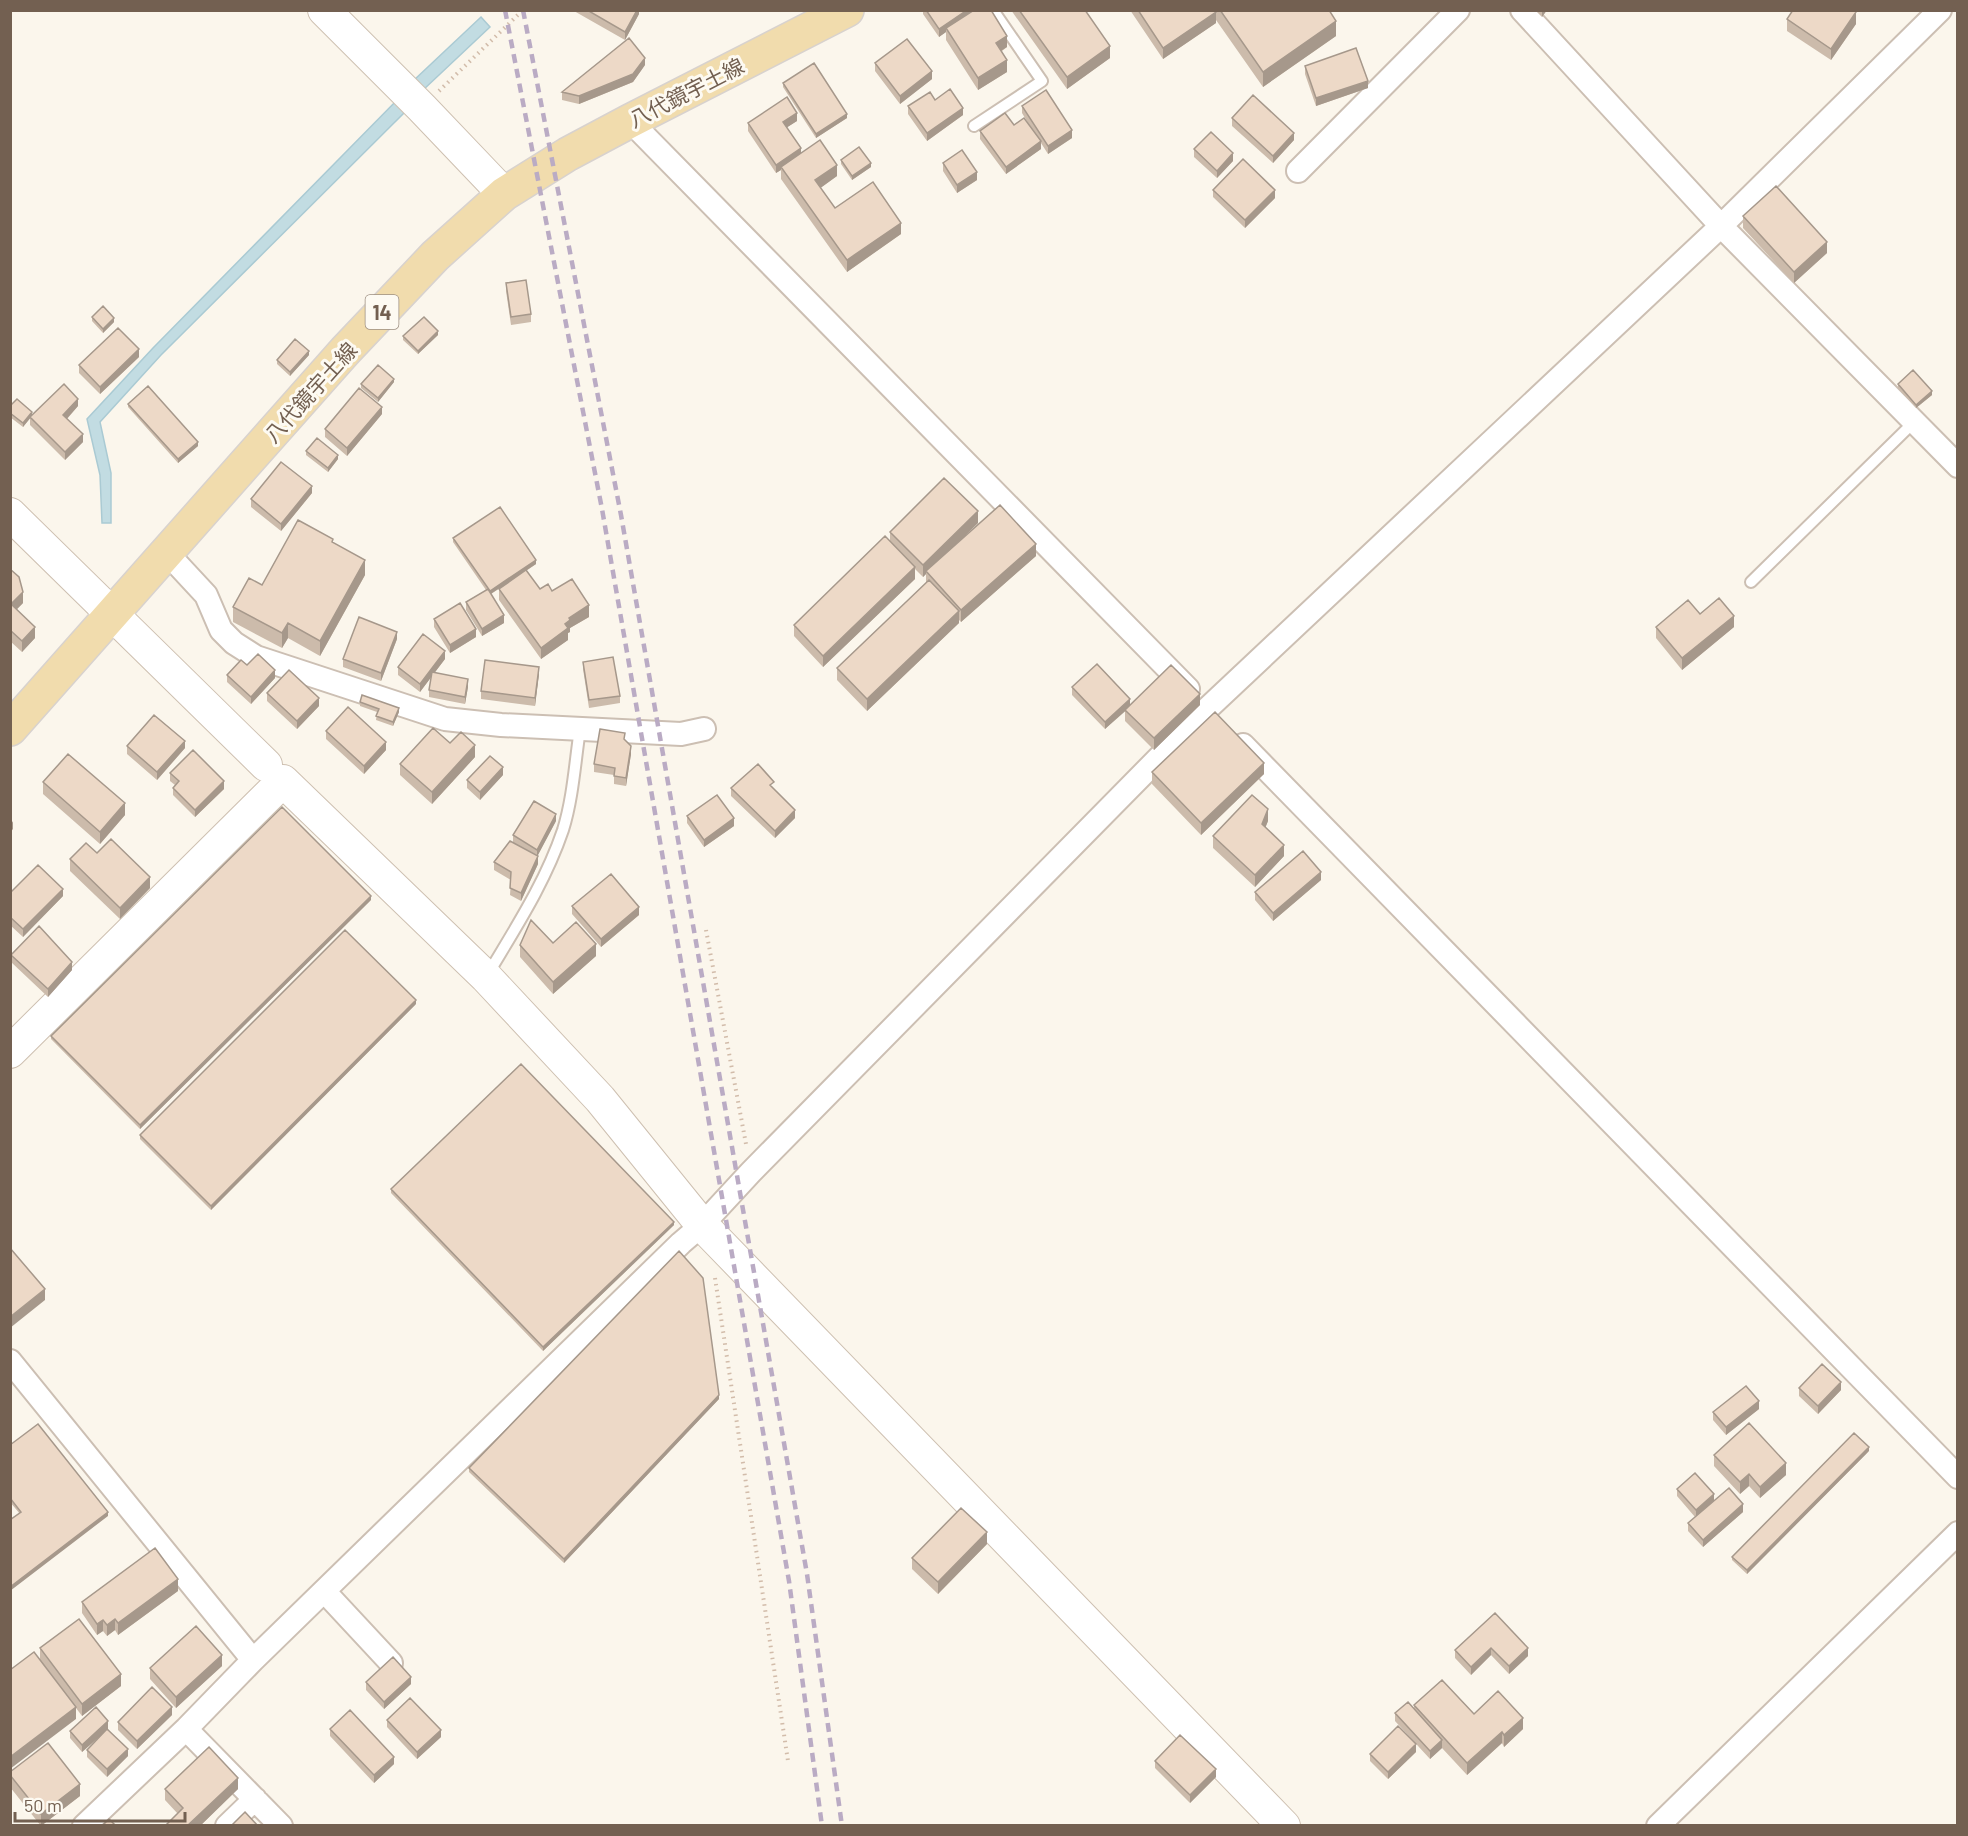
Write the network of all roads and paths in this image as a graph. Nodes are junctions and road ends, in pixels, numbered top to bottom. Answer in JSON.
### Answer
{"nodes":[{"id":1,"x":324,"y":10,"type":"edge"},
{"id":2,"x":523,"y":10,"type":"edge"},
{"id":3,"x":847,"y":10,"type":"edge"},
{"id":4,"x":993,"y":10,"type":"edge"},
{"id":5,"x":1458,"y":10,"type":"edge"},
{"id":6,"x":1522,"y":10,"type":"edge"},
{"id":7,"x":1940,"y":10,"type":"edge"},
{"id":8,"x":422,"y":108,"type":"junction"},
{"id":9,"x":630,"y":121,"type":"junction"},
{"id":10,"x":974,"y":126,"type":"dead end"},
{"id":11,"x":1298,"y":171,"type":"dead end"},
{"id":12,"x":504,"y":194,"type":"junction"},
{"id":13,"x":1721,"y":226,"type":"junction"},
{"id":14,"x":1914,"y":422,"type":"junction"},
{"id":15,"x":1958,"y":466,"type":"edge"},
{"id":16,"x":10,"y":514,"type":"edge"},
{"id":17,"x":167,"y":553,"type":"junction"},
{"id":18,"x":1751,"y":582,"type":"dead end"},
{"id":19,"x":113,"y":613,"type":"junction"},
{"id":20,"x":1221,"y":722,"type":"junction"},
{"id":21,"x":10,"y":729,"type":"edge"},
{"id":22,"x":580,"y":729,"type":"junction"},
{"id":23,"x":704,"y":729,"type":"dead end"},
{"id":24,"x":266,"y":765,"type":"dead end"},
{"id":25,"x":706,"y":930,"type":"dead end"},
{"id":26,"x":486,"y":977,"type":"junction"},
{"id":27,"x":12,"y":1049,"type":"edge"},
{"id":28,"x":751,"y":1172,"type":"junction"},
{"id":29,"x":712,"y":1235,"type":"junction"},
{"id":30,"x":10,"y":1361,"type":"edge"},
{"id":31,"x":1958,"y":1477,"type":"edge"},
{"id":32,"x":1958,"y":1533,"type":"edge"},
{"id":33,"x":324,"y":1590,"type":"junction"},
{"id":34,"x":253,"y":1660,"type":"junction"},
{"id":35,"x":391,"y":1663,"type":"edge"},
{"id":36,"x":186,"y":1729,"type":"junction"},
{"id":37,"x":788,"y":1761,"type":"dead end"},
{"id":38,"x":255,"y":1799,"type":"junction"},
{"id":39,"x":84,"y":1826,"type":"edge"},
{"id":40,"x":227,"y":1826,"type":"edge"},
{"id":41,"x":281,"y":1826,"type":"edge"},
{"id":42,"x":1284,"y":1826,"type":"edge"},
{"id":43,"x":1658,"y":1826,"type":"edge"}],
"edges":[{"from":1,"to":8,"type":"street"},
{"from":2,"to":8,"type":"path"},
{"from":3,"to":9,"type":"main road","name":"八代鏡宇土線","number":"14"},
{"from":4,"to":10,"type":"lane"},
{"from":5,"to":11,"type":"street"},
{"from":6,"to":13,"type":"street"},
{"from":7,"to":13,"type":"street"},
{"from":8,"to":12,"type":"street"},
{"from":9,"to":12,"type":"main road","name":"八代鏡宇土線","number":"14"},
{"from":9,"to":20,"type":"street"},
{"from":12,"to":17,"type":"main road","name":"八代鏡宇土線","number":"14"},
{"from":13,"to":14,"type":"street"},
{"from":13,"to":20,"type":"street"},
{"from":14,"to":15,"type":"street"},
{"from":14,"to":18,"type":"lane"},
{"from":16,"to":19,"type":"street"},
{"from":17,"to":19,"type":"main road","name":"八代鏡宇土線","number":"14"},
{"from":17,"to":22,"type":"street"},
{"from":19,"to":21,"type":"main road","name":"八代鏡宇土線","number":"14"},
{"from":19,"to":24,"type":"street"},
{"from":20,"to":28,"type":"street"},
{"from":20,"to":31,"type":"street"},
{"from":22,"to":23,"type":"street"},
{"from":22,"to":26,"type":"lane"},
{"from":25,"to":28,"type":"path"},
{"from":26,"to":27,"type":"street"},
{"from":26,"to":29,"type":"street"},
{"from":28,"to":29,"type":"street"},
{"from":29,"to":33,"type":"street"},
{"from":29,"to":37,"type":"path"},
{"from":29,"to":42,"type":"street"},
{"from":30,"to":34,"type":"street"},
{"from":32,"to":43,"type":"street"},
{"from":33,"to":34,"type":"street"},
{"from":33,"to":35,"type":"street"},
{"from":34,"to":36,"type":"street"},
{"from":36,"to":38,"type":"street"},
{"from":36,"to":39,"type":"street"},
{"from":38,"to":40,"type":"street"},
{"from":38,"to":41,"type":"street"}]}
